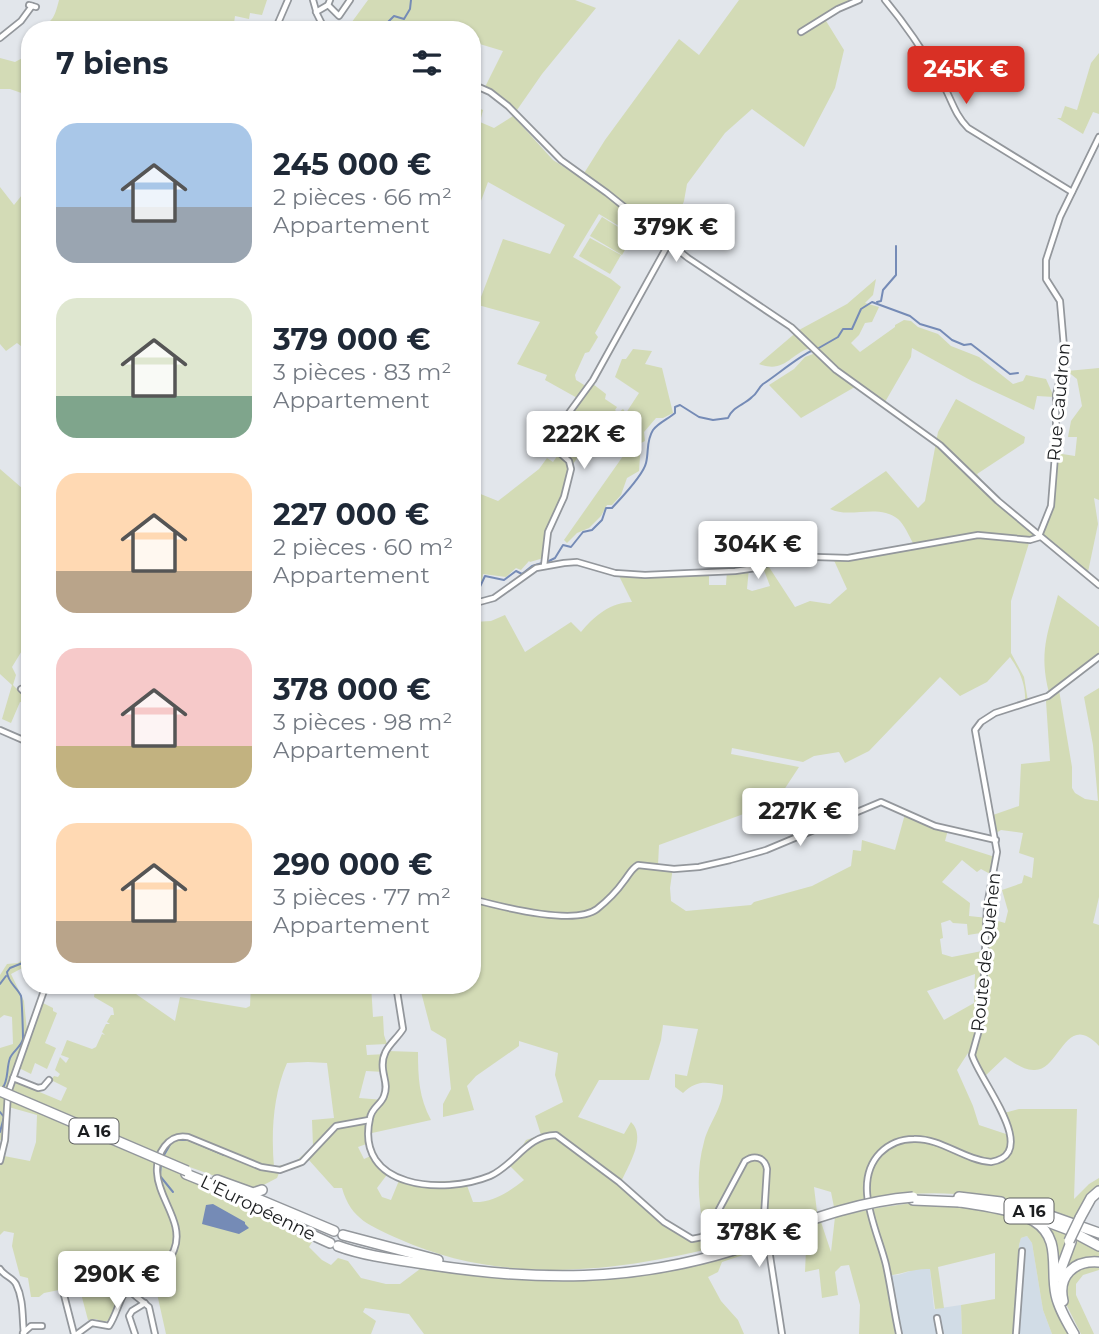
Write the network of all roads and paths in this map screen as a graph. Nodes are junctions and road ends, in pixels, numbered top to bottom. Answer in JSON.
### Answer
{"nodes":[{"id":1,"x":288,"y":0,"type":"edge"},
{"id":2,"x":313,"y":0,"type":"edge"},
{"id":3,"x":351,"y":0,"type":"edge"},
{"id":4,"x":859,"y":0,"type":"edge"},
{"id":5,"x":885,"y":0,"type":"edge"},
{"id":6,"x":329,"y":2,"type":"edge"},
{"id":7,"x":33,"y":6,"type":"dead end"},
{"id":8,"x":316,"y":12,"type":"junction"},
{"id":9,"x":279,"y":21,"type":"edge"},
{"id":10,"x":321,"y":21,"type":"edge"},
{"id":11,"x":801,"y":32,"type":"dead end"},
{"id":12,"x":0,"y":37,"type":"edge"},
{"id":13,"x":481,"y":89,"type":"edge"},
{"id":14,"x":1099,"y":138,"type":"edge"},
{"id":15,"x":1072,"y":192,"type":"junction"},
{"id":16,"x":669,"y":243,"type":"junction"},
{"id":17,"x":1040,"y":536,"type":"junction"},
{"id":18,"x":544,"y":566,"type":"junction"},
{"id":19,"x":1099,"y":585,"type":"edge"},
{"id":20,"x":481,"y":602,"type":"edge"},
{"id":21,"x":1099,"y":657,"type":"edge"},
{"id":22,"x":0,"y":730,"type":"edge"},
{"id":23,"x":21,"y":739,"type":"edge"},
{"id":24,"x":996,"y":839,"type":"junction"},
{"id":25,"x":481,"y":902,"type":"edge"},
{"id":26,"x":43,"y":994,"type":"edge"},
{"id":27,"x":397,"y":994,"type":"edge"},
{"id":28,"x":13,"y":1078,"type":"junction"},
{"id":29,"x":49,"y":1080,"type":"dead end"},
{"id":30,"x":0,"y":1093,"type":"edge"},
{"id":31,"x":369,"y":1120,"type":"junction"},
{"id":32,"x":1,"y":1157,"type":"edge"},
{"id":33,"x":187,"y":1172,"type":"junction"},
{"id":34,"x":197,"y":1175,"type":"junction"},
{"id":35,"x":262,"y":1190,"type":"dead end"},
{"id":36,"x":1099,"y":1193,"type":"edge"},
{"id":37,"x":955,"y":1199,"type":"junction"},
{"id":38,"x":1099,"y":1233,"type":"edge"},
{"id":39,"x":1070,"y":1241,"type":"junction"},
{"id":40,"x":1099,"y":1244,"type":"edge"},
{"id":41,"x":1021,"y":1251,"type":"dead end"},
{"id":42,"x":1099,"y":1262,"type":"edge"},
{"id":43,"x":460,"y":1269,"type":"junction"},
{"id":44,"x":477,"y":1270,"type":"junction"},
{"id":45,"x":1,"y":1271,"type":"edge"},
{"id":46,"x":412,"y":1271,"type":"dead end"},
{"id":47,"x":1,"y":1280,"type":"edge"},
{"id":48,"x":145,"y":1287,"type":"dead end"},
{"id":49,"x":127,"y":1289,"type":"junction"},
{"id":50,"x":63,"y":1291,"type":"dead end"},
{"id":51,"x":137,"y":1297,"type":"junction"},
{"id":52,"x":145,"y":1303,"type":"junction"},
{"id":53,"x":1059,"y":1305,"type":"junction"},
{"id":54,"x":1068,"y":1316,"type":"junction"},
{"id":55,"x":937,"y":1318,"type":"dead end"},
{"id":56,"x":42,"y":1325,"type":"dead end"},
{"id":57,"x":24,"y":1334,"type":"edge"},
{"id":58,"x":75,"y":1334,"type":"edge"},
{"id":59,"x":135,"y":1334,"type":"edge"},
{"id":60,"x":155,"y":1334,"type":"edge"},
{"id":61,"x":782,"y":1334,"type":"edge"},
{"id":62,"x":899,"y":1334,"type":"edge"},
{"id":63,"x":940,"y":1334,"type":"edge"},
{"id":64,"x":1016,"y":1334,"type":"edge"},
{"id":65,"x":1076,"y":1334,"type":"edge"}],
"edges":[{"from":1,"to":9,"type":"street"},
{"from":2,"to":8,"type":"street"},
{"from":3,"to":6,"type":"street"},
{"from":4,"to":11,"type":"street"},
{"from":5,"to":15,"type":"street"},
{"from":6,"to":8,"type":"street"},
{"from":7,"to":12,"type":"street"},
{"from":8,"to":10,"type":"street"},
{"from":13,"to":16,"type":"street"},
{"from":14,"to":15,"type":"street","name":"Rue Caudron"},
{"from":15,"to":17,"type":"street","name":"Rue Caudron"},
{"from":16,"to":17,"type":"street"},
{"from":16,"to":18,"type":"street"},
{"from":17,"to":18,"type":"street"},
{"from":17,"to":19,"type":"street"},
{"from":18,"to":20,"type":"street"},
{"from":21,"to":24,"type":"street","name":"Route de Quehen"},
{"from":22,"to":23,"type":"street"},
{"from":24,"to":25,"type":"street"},
{"from":24,"to":62,"type":"street","name":"Route de Quehen"},
{"from":26,"to":28,"type":"street"},
{"from":27,"to":31,"type":"street"},
{"from":28,"to":29,"type":"street"},
{"from":28,"to":32,"type":"street"},
{"from":30,"to":33,"type":"highway","number":"A 16","bridge":true},
{"from":31,"to":49,"type":"street"},
{"from":31,"to":61,"type":"street"},
{"from":33,"to":34,"type":"highway","name":"L'Européenne","number":"A 16"},
{"from":33,"to":43,"type":"highway","name":"L'Européenne","number":"A 16"},
{"from":34,"to":35,"type":"highway"},
{"from":34,"to":44,"type":"highway","name":"L'Européenne","number":"A 16"},
{"from":36,"to":39,"type":"highway","number":"A 16","bridge":true},
{"from":37,"to":38,"type":"highway","number":"A 16"},
{"from":37,"to":40,"type":"highway","number":"A 16"},
{"from":37,"to":44,"type":"highway","number":"A 16","bridge":true},
{"from":37,"to":53,"type":"highway","number":"A 16"},
{"from":39,"to":53,"type":"highway","number":"A 16"},
{"from":39,"to":54,"type":"highway","number":"A 16"},
{"from":41,"to":64,"type":"street"},
{"from":42,"to":54,"type":"highway","number":"A 16"},
{"from":43,"to":44,"type":"highway","name":"L'Européenne","number":"A 16"},
{"from":43,"to":46,"type":"highway"},
{"from":45,"to":47,"type":"street"},
{"from":45,"to":57,"type":"street"},
{"from":48,"to":51,"type":"street"},
{"from":49,"to":51,"type":"street"},
{"from":49,"to":58,"type":"street"},
{"from":50,"to":58,"type":"street"},
{"from":51,"to":52,"type":"street"},
{"from":52,"to":59,"type":"street"},
{"from":52,"to":60,"type":"street"},
{"from":53,"to":65,"type":"highway","number":"A 16"},
{"from":54,"to":65,"type":"highway","number":"A 16"},
{"from":55,"to":63,"type":"street"},
{"from":56,"to":57,"type":"street"}]}
